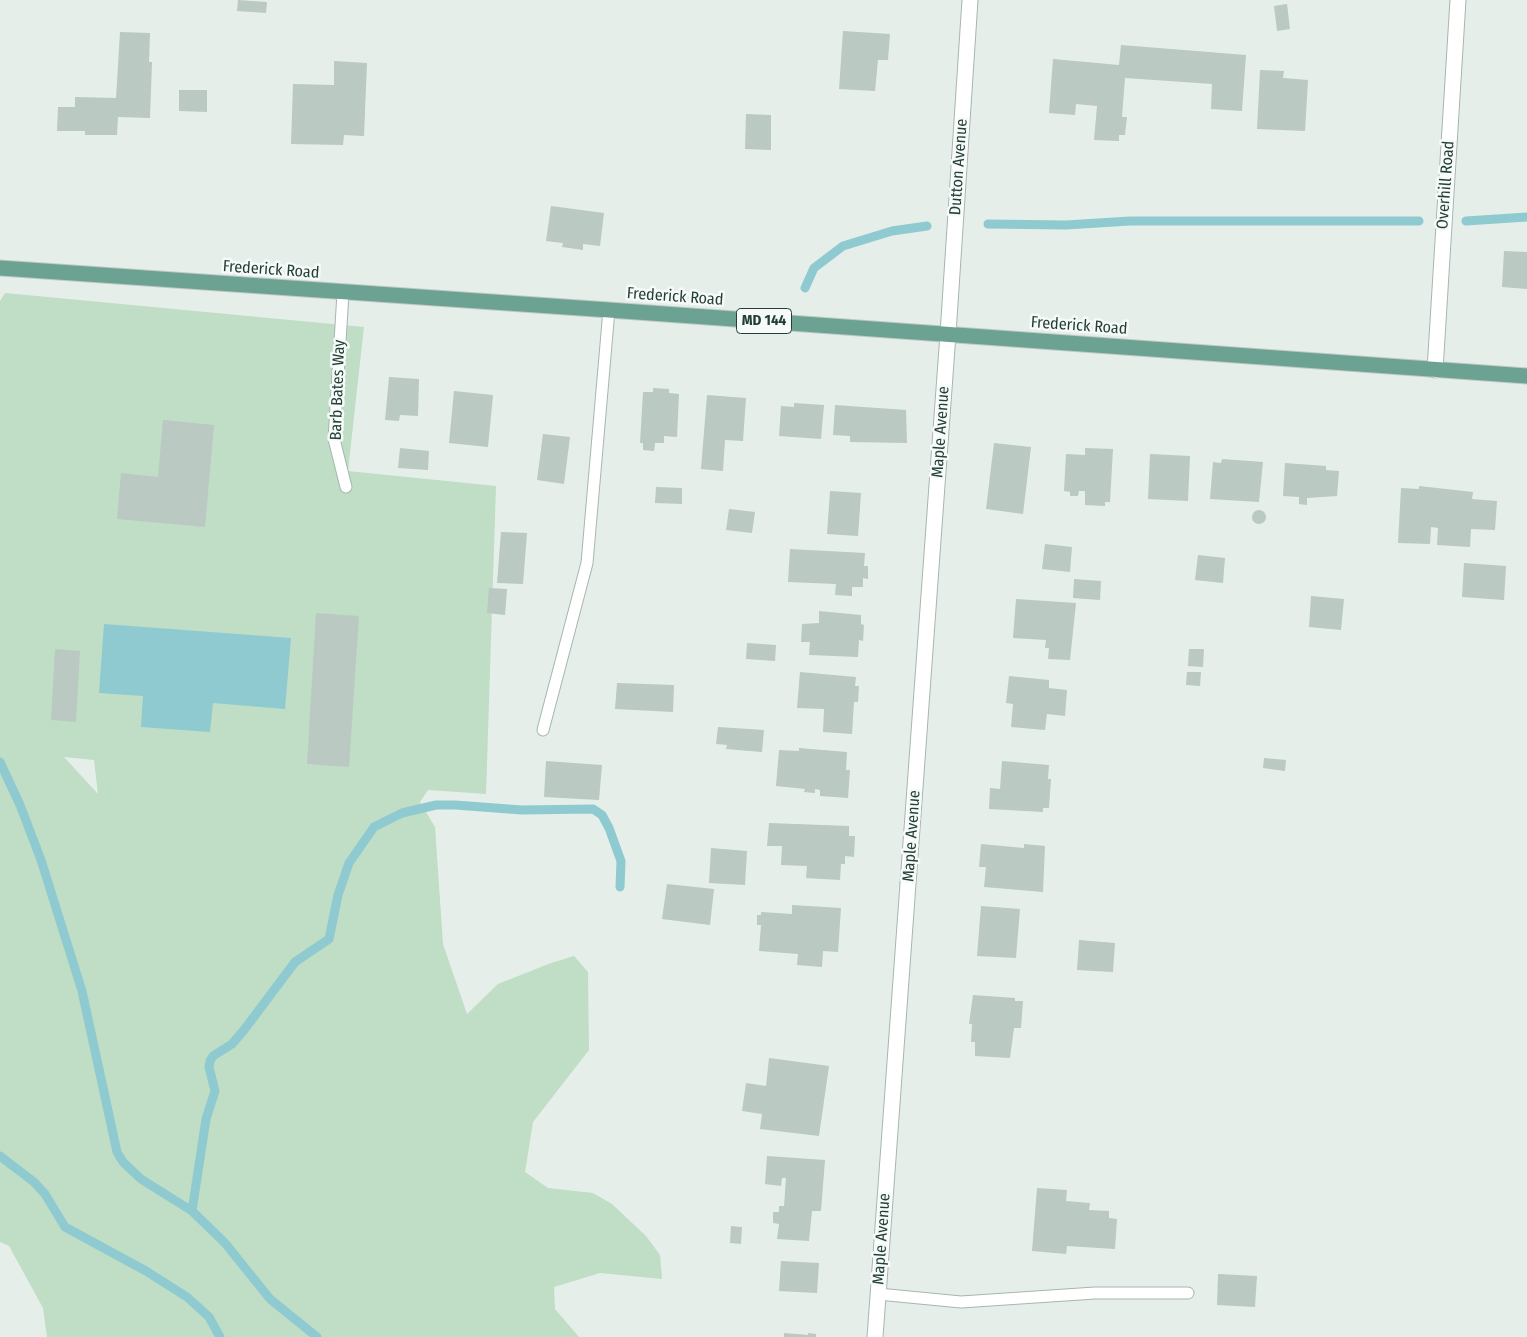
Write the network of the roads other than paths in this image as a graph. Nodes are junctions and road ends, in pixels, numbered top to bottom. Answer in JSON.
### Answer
{"nodes":[{"id":1,"x":970,"y":0,"type":"edge"},
{"id":2,"x":1458,"y":0,"type":"edge"},
{"id":3,"x":0,"y":268,"type":"edge"},
{"id":4,"x":343,"y":293,"type":"junction"},
{"id":5,"x":609,"y":310,"type":"junction"},
{"id":6,"x":948,"y":334,"type":"junction"},
{"id":7,"x":1435,"y":370,"type":"junction"},
{"id":8,"x":1527,"y":376,"type":"edge"},
{"id":9,"x":346,"y":487,"type":"dead end"},
{"id":10,"x":543,"y":730,"type":"dead end"},
{"id":11,"x":1188,"y":1293,"type":"dead end"},
{"id":12,"x":878,"y":1294,"type":"junction"},
{"id":13,"x":875,"y":1337,"type":"edge"}],
"edges":[{"from":1,"to":6,"type":"street","name":"Dutton Avenue"},
{"from":2,"to":7,"type":"street","name":"Overhill Road"},
{"from":3,"to":4,"type":"main road","name":"Frederick Road","number":"MD 144"},
{"from":4,"to":5,"type":"main road","name":"Frederick Road","number":"MD 144"},
{"from":4,"to":9,"type":"lane","name":"Barb Bates Way"},
{"from":5,"to":6,"type":"main road","name":"Frederick Road","number":"MD 144"},
{"from":5,"to":10,"type":"lane"},
{"from":6,"to":7,"type":"main road","name":"Frederick Road","number":"MD 144"},
{"from":6,"to":12,"type":"street","name":"Maple Avenue"},
{"from":7,"to":8,"type":"main road","name":"Frederick Road","number":"MD 144"},
{"from":11,"to":12,"type":"lane"},
{"from":12,"to":13,"type":"street","name":"Maple Avenue"}]}
